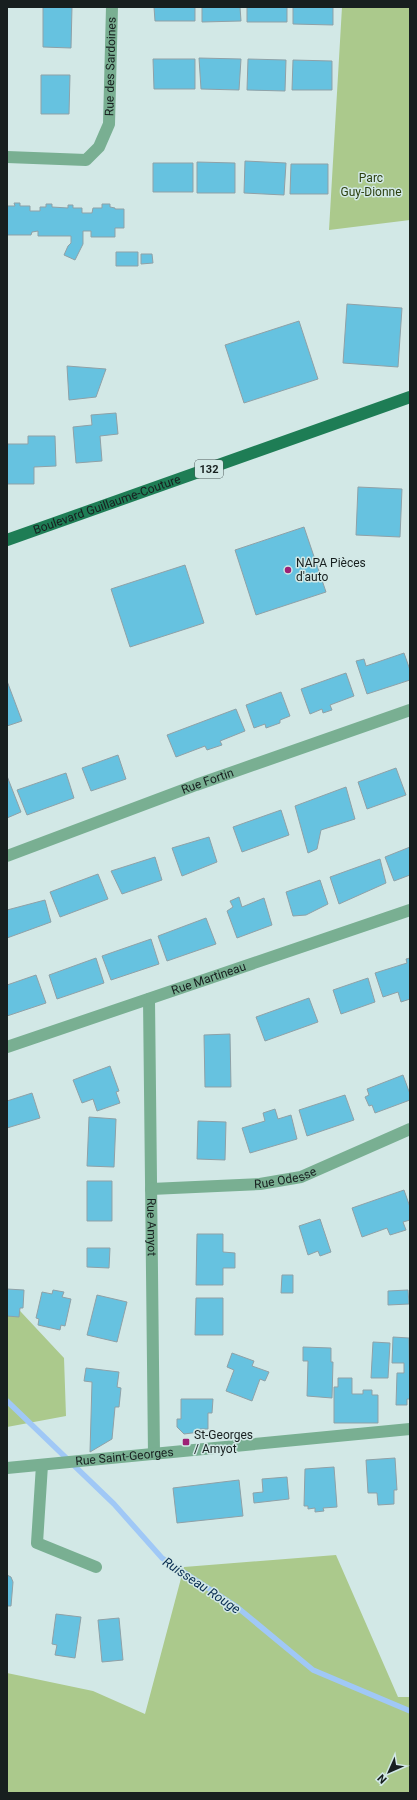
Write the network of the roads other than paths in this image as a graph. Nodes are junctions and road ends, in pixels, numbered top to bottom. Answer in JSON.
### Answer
{"nodes":[{"id":1,"x":112,"y":7,"type":"edge"},
{"id":2,"x":7,"y":157,"type":"edge"},
{"id":3,"x":410,"y":397,"type":"edge"},
{"id":4,"x":7,"y":540,"type":"edge"},
{"id":5,"x":410,"y":710,"type":"edge"},
{"id":6,"x":7,"y":856,"type":"edge"},
{"id":7,"x":410,"y":910,"type":"edge"},
{"id":8,"x":149,"y":999,"type":"junction"},
{"id":9,"x":7,"y":1047,"type":"edge"},
{"id":10,"x":410,"y":1129,"type":"edge"},
{"id":11,"x":151,"y":1189,"type":"junction"},
{"id":12,"x":410,"y":1429,"type":"edge"},
{"id":13,"x":154,"y":1454,"type":"junction"},
{"id":14,"x":42,"y":1466,"type":"junction"},
{"id":15,"x":7,"y":1468,"type":"edge"},
{"id":16,"x":96,"y":1567,"type":"dead end"}],
"edges":[{"from":1,"to":2,"type":"street","name":"Rue des Sardoines"},
{"from":3,"to":4,"type":"main road","name":"Boulevard Guillaume-Couture","number":"132"},
{"from":5,"to":6,"type":"street","name":"Rue Fortin"},
{"from":7,"to":8,"type":"street","name":"Rue Martineau"},
{"from":8,"to":9,"type":"street","name":"Rue Martineau"},
{"from":8,"to":11,"type":"street","name":"Rue Amyot"},
{"from":10,"to":11,"type":"street","name":"Rue Odesse"},
{"from":11,"to":13,"type":"street","name":"Rue Amyot"},
{"from":12,"to":13,"type":"street","name":"Rue Saint-Georges"},
{"from":13,"to":14,"type":"street","name":"Rue Saint-Georges"},
{"from":14,"to":15,"type":"street","name":"Rue Saint-Georges"},
{"from":14,"to":16,"type":"street"}]}
